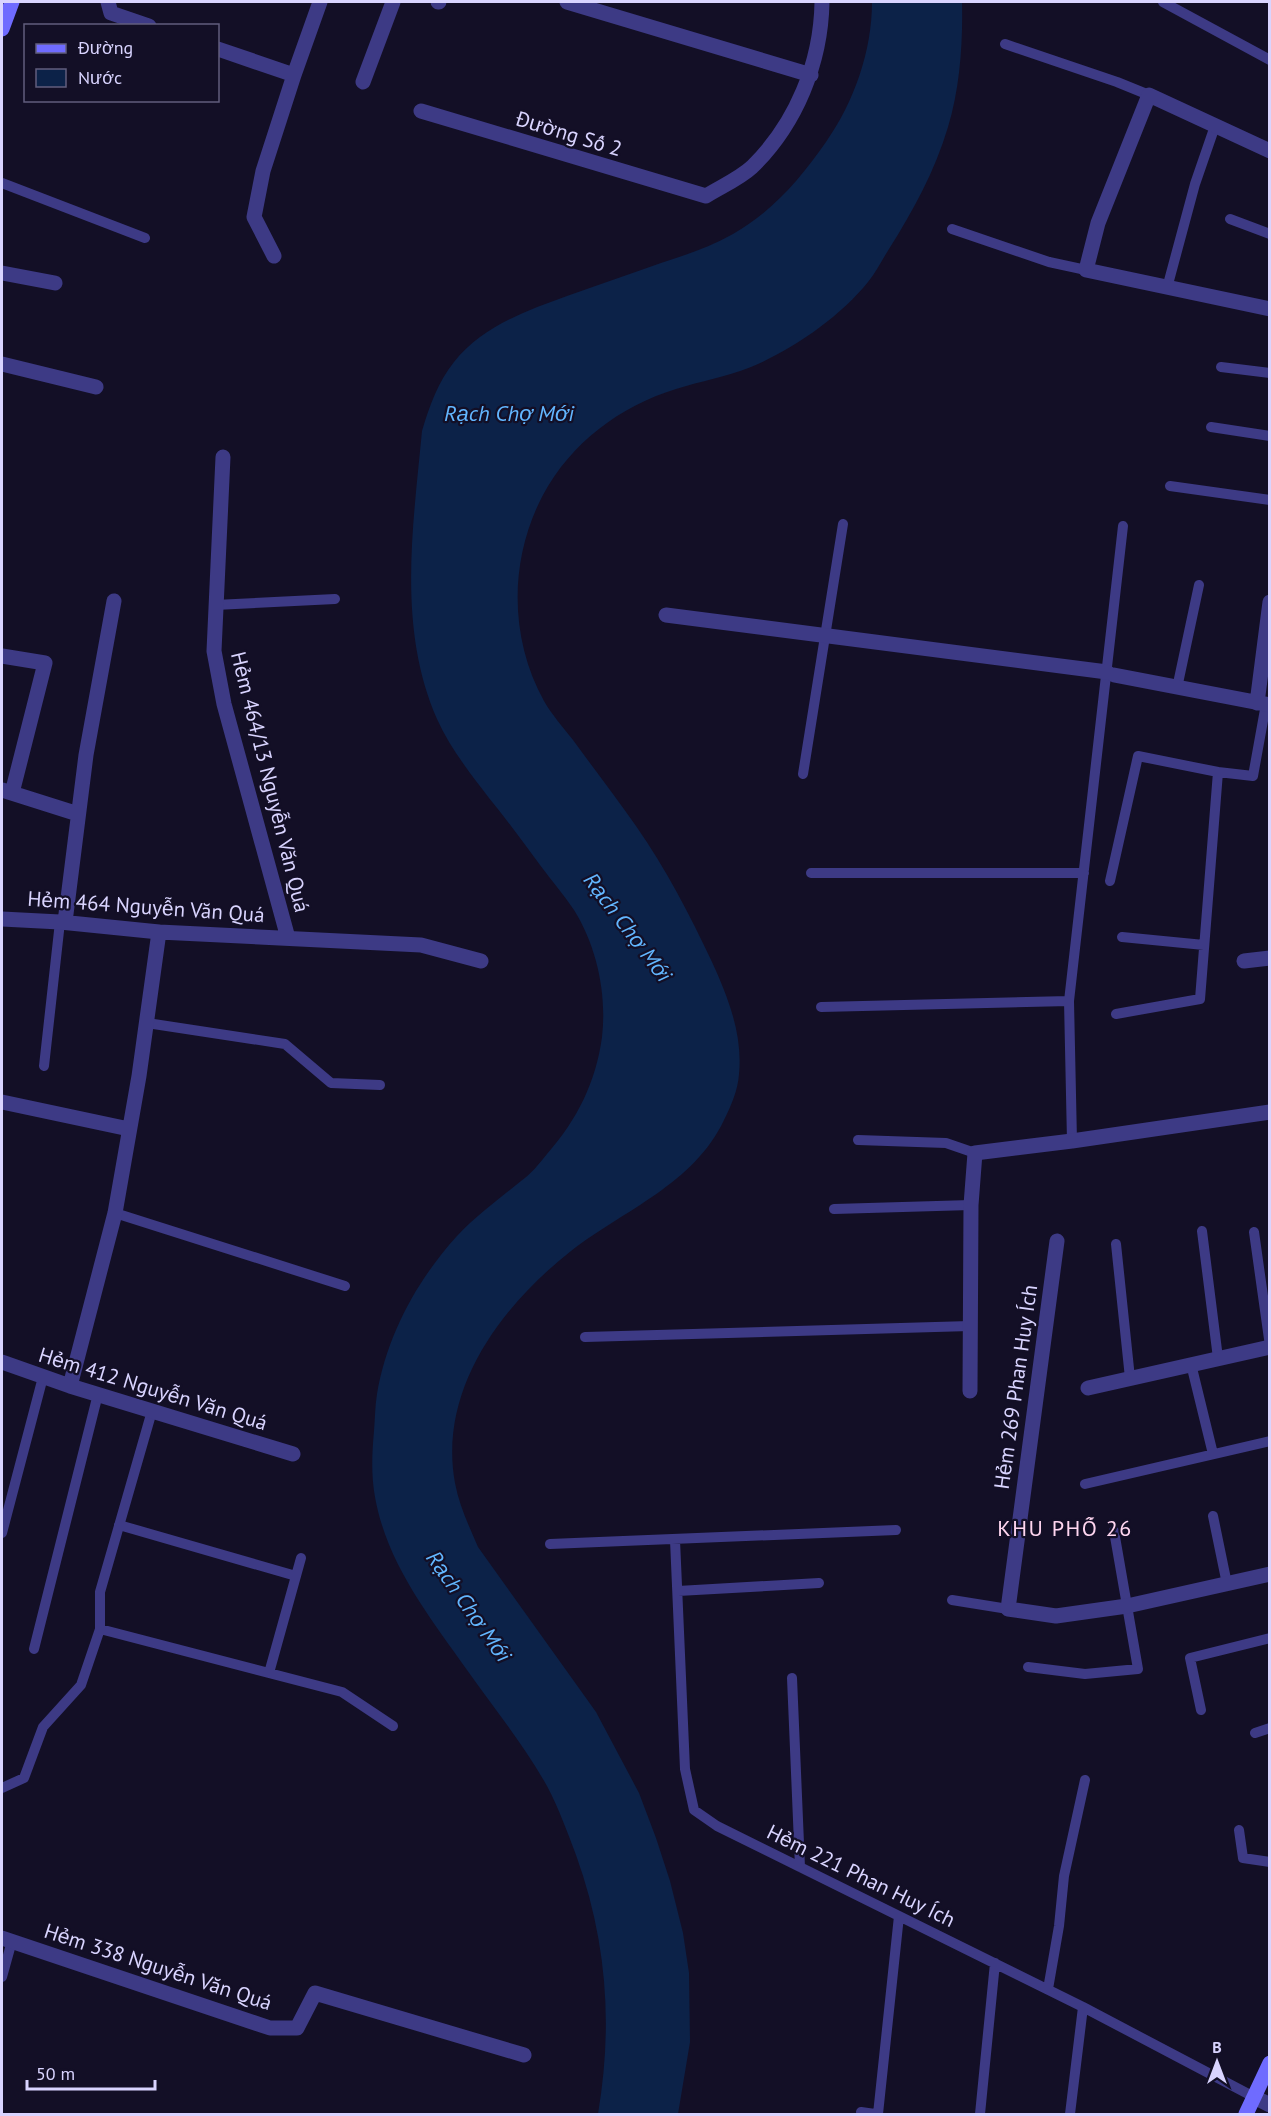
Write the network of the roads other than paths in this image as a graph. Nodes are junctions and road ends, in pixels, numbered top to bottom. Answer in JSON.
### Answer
{"nodes":[{"id":1,"x":12,"y":2,"type":"edge"},
{"id":2,"x":108,"y":2,"type":"edge"},
{"id":3,"x":320,"y":2,"type":"edge"},
{"id":4,"x":393,"y":2,"type":"edge"},
{"id":5,"x":567,"y":2,"type":"edge"},
{"id":6,"x":822,"y":2,"type":"edge"},
{"id":7,"x":1163,"y":2,"type":"edge"},
{"id":8,"x":140,"y":24,"type":"edge"},
{"id":9,"x":2,"y":29,"type":"edge"},
{"id":10,"x":1005,"y":44,"type":"dead end"},
{"id":11,"x":219,"y":49,"type":"edge"},
{"id":12,"x":1269,"y":60,"type":"edge"},
{"id":13,"x":294,"y":75,"type":"junction"},
{"id":14,"x":810,"y":75,"type":"junction"},
{"id":15,"x":363,"y":82,"type":"dead end"},
{"id":16,"x":1149,"y":95,"type":"junction"},
{"id":17,"x":421,"y":111,"type":"dead end"},
{"id":18,"x":1215,"y":126,"type":"junction"},
{"id":19,"x":1269,"y":151,"type":"edge"},
{"id":20,"x":2,"y":183,"type":"edge"},
{"id":21,"x":1230,"y":219,"type":"dead end"},
{"id":22,"x":952,"y":229,"type":"dead end"},
{"id":23,"x":1269,"y":234,"type":"edge"},
{"id":24,"x":145,"y":237,"type":"dead end"},
{"id":25,"x":274,"y":256,"type":"dead end"},
{"id":26,"x":1086,"y":270,"type":"junction"},
{"id":27,"x":2,"y":273,"type":"edge"},
{"id":28,"x":55,"y":283,"type":"dead end"},
{"id":29,"x":1167,"y":288,"type":"junction"},
{"id":30,"x":1269,"y":309,"type":"edge"},
{"id":31,"x":2,"y":364,"type":"edge"},
{"id":32,"x":1221,"y":367,"type":"dead end"},
{"id":33,"x":1269,"y":373,"type":"edge"},
{"id":34,"x":96,"y":387,"type":"dead end"},
{"id":35,"x":1210,"y":427,"type":"dead end"},
{"id":36,"x":1269,"y":436,"type":"edge"},
{"id":37,"x":223,"y":457,"type":"dead end"},
{"id":38,"x":1170,"y":486,"type":"dead end"},
{"id":39,"x":1269,"y":500,"type":"edge"},
{"id":40,"x":843,"y":524,"type":"dead end"},
{"id":41,"x":1123,"y":526,"type":"dead end"},
{"id":42,"x":1199,"y":585,"type":"dead end"},
{"id":43,"x":335,"y":599,"type":"dead end"},
{"id":44,"x":114,"y":601,"type":"dead end"},
{"id":45,"x":1269,"y":602,"type":"edge"},
{"id":46,"x":215,"y":605,"type":"junction"},
{"id":47,"x":666,"y":615,"type":"dead end"},
{"id":48,"x":824,"y":637,"type":"junction"},
{"id":49,"x":2,"y":656,"type":"edge"},
{"id":50,"x":1111,"y":674,"type":"junction"},
{"id":51,"x":1177,"y":688,"type":"junction"},
{"id":52,"x":1264,"y":704,"type":"edge"},
{"id":53,"x":1218,"y":772,"type":"junction"},
{"id":54,"x":803,"y":774,"type":"dead end"},
{"id":55,"x":7,"y":792,"type":"edge"},
{"id":56,"x":78,"y":814,"type":"junction"},
{"id":57,"x":811,"y":873,"type":"dead end"},
{"id":58,"x":1084,"y":873,"type":"junction"},
{"id":59,"x":1110,"y":881,"type":"dead end"},
{"id":60,"x":2,"y":919,"type":"edge"},
{"id":61,"x":62,"y":922,"type":"junction"},
{"id":62,"x":159,"y":932,"type":"junction"},
{"id":63,"x":1122,"y":937,"type":"dead end"},
{"id":64,"x":288,"y":938,"type":"junction"},
{"id":65,"x":1204,"y":945,"type":"junction"},
{"id":66,"x":1269,"y":958,"type":"edge"},
{"id":67,"x":481,"y":961,"type":"dead end"},
{"id":68,"x":1244,"y":961,"type":"dead end"},
{"id":69,"x":1069,"y":1001,"type":"junction"},
{"id":70,"x":821,"y":1007,"type":"dead end"},
{"id":71,"x":1116,"y":1014,"type":"dead end"},
{"id":72,"x":147,"y":1023,"type":"junction"},
{"id":73,"x":44,"y":1066,"type":"dead end"},
{"id":74,"x":380,"y":1085,"type":"dead end"},
{"id":75,"x":2,"y":1102,"type":"edge"},
{"id":76,"x":1269,"y":1112,"type":"edge"},
{"id":77,"x":129,"y":1129,"type":"junction"},
{"id":78,"x":858,"y":1140,"type":"dead end"},
{"id":79,"x":1072,"y":1141,"type":"junction"},
{"id":80,"x":975,"y":1153,"type":"junction"},
{"id":81,"x":971,"y":1205,"type":"junction"},
{"id":82,"x":834,"y":1209,"type":"dead end"},
{"id":83,"x":115,"y":1213,"type":"junction"},
{"id":84,"x":1202,"y":1231,"type":"dead end"},
{"id":85,"x":1254,"y":1232,"type":"dead end"},
{"id":86,"x":1057,"y":1241,"type":"dead end"},
{"id":87,"x":1116,"y":1244,"type":"dead end"},
{"id":88,"x":345,"y":1286,"type":"dead end"},
{"id":89,"x":970,"y":1326,"type":"junction"},
{"id":90,"x":585,"y":1337,"type":"dead end"},
{"id":91,"x":1269,"y":1347,"type":"edge"},
{"id":92,"x":1218,"y":1358,"type":"junction"},
{"id":93,"x":2,"y":1362,"type":"edge"},
{"id":94,"x":1191,"y":1364,"type":"junction"},
{"id":95,"x":43,"y":1377,"type":"junction"},
{"id":96,"x":1130,"y":1378,"type":"junction"},
{"id":97,"x":70,"y":1386,"type":"junction"},
{"id":98,"x":1088,"y":1388,"type":"dead end"},
{"id":99,"x":970,"y":1391,"type":"dead end"},
{"id":100,"x":98,"y":1394,"type":"junction"},
{"id":101,"x":152,"y":1411,"type":"junction"},
{"id":102,"x":1269,"y":1441,"type":"edge"},
{"id":103,"x":293,"y":1454,"type":"dead end"},
{"id":104,"x":1213,"y":1454,"type":"junction"},
{"id":105,"x":1085,"y":1484,"type":"dead end"},
{"id":106,"x":1213,"y":1516,"type":"dead end"},
{"id":107,"x":119,"y":1525,"type":"junction"},
{"id":108,"x":896,"y":1530,"type":"dead end"},
{"id":109,"x":1114,"y":1531,"type":"dead end"},
{"id":110,"x":2,"y":1533,"type":"edge"},
{"id":111,"x":675,"y":1540,"type":"junction"},
{"id":112,"x":550,"y":1544,"type":"dead end"},
{"id":113,"x":301,"y":1558,"type":"dead end"},
{"id":114,"x":1269,"y":1574,"type":"edge"},
{"id":115,"x":296,"y":1576,"type":"junction"},
{"id":116,"x":819,"y":1583,"type":"dead end"},
{"id":117,"x":1227,"y":1584,"type":"junction"},
{"id":118,"x":678,"y":1591,"type":"junction"},
{"id":119,"x":952,"y":1600,"type":"dead end"},
{"id":120,"x":1127,"y":1606,"type":"junction"},
{"id":121,"x":1008,"y":1610,"type":"junction"},
{"id":122,"x":100,"y":1629,"type":"junction"},
{"id":123,"x":1269,"y":1638,"type":"edge"},
{"id":124,"x":34,"y":1648,"type":"dead end"},
{"id":125,"x":1028,"y":1667,"type":"dead end"},
{"id":126,"x":269,"y":1673,"type":"junction"},
{"id":127,"x":792,"y":1678,"type":"dead end"},
{"id":128,"x":1201,"y":1710,"type":"dead end"},
{"id":129,"x":393,"y":1726,"type":"dead end"},
{"id":130,"x":1269,"y":1728,"type":"edge"},
{"id":131,"x":1255,"y":1733,"type":"dead end"},
{"id":132,"x":1085,"y":1780,"type":"dead end"},
{"id":133,"x":2,"y":1788,"type":"edge"},
{"id":134,"x":1239,"y":1830,"type":"dead end"},
{"id":135,"x":1269,"y":1862,"type":"edge"},
{"id":136,"x":800,"y":1867,"type":"junction"},
{"id":137,"x":899,"y":1916,"type":"junction"},
{"id":138,"x":7,"y":1940,"type":"edge"},
{"id":139,"x":995,"y":1964,"type":"junction"},
{"id":140,"x":2,"y":1977,"type":"edge"},
{"id":141,"x":1048,"y":1989,"type":"junction"},
{"id":142,"x":1083,"y":2007,"type":"junction"},
{"id":143,"x":524,"y":2055,"type":"dead end"},
{"id":144,"x":1269,"y":2063,"type":"edge"},
{"id":145,"x":1254,"y":2097,"type":"junction"},
{"id":146,"x":1269,"y":2105,"type":"edge"},
{"id":147,"x":861,"y":2112,"type":"dead end"},
{"id":148,"x":876,"y":2115,"type":"edge"},
{"id":149,"x":980,"y":2115,"type":"edge"},
{"id":150,"x":1070,"y":2115,"type":"edge"},
{"id":151,"x":1246,"y":2115,"type":"edge"}],
"edges":[{"from":1,"to":9,"type":"main road"},
{"from":2,"to":8,"type":"street"},
{"from":3,"to":13,"type":"street"},
{"from":4,"to":15,"type":"street"},
{"from":5,"to":14,"type":"street"},
{"from":6,"to":14,"type":"street"},
{"from":7,"to":12,"type":"lane"},
{"from":10,"to":16,"type":"lane"},
{"from":11,"to":13,"type":"street"},
{"from":13,"to":25,"type":"street"},
{"from":14,"to":17,"type":"street","name":"Đường Số 2"},
{"from":16,"to":18,"type":"street"},
{"from":16,"to":26,"type":"street"},
{"from":18,"to":19,"type":"street"},
{"from":18,"to":29,"type":"lane"},
{"from":20,"to":24,"type":"lane"},
{"from":21,"to":23,"type":"lane"},
{"from":22,"to":26,"type":"lane"},
{"from":26,"to":29,"type":"street"},
{"from":27,"to":28,"type":"street"},
{"from":29,"to":30,"type":"street"},
{"from":31,"to":34,"type":"street"},
{"from":32,"to":33,"type":"lane"},
{"from":35,"to":36,"type":"lane"},
{"from":37,"to":46,"type":"street","name":"Hẻm 464/13 Nguyễn Văn Quá"},
{"from":38,"to":39,"type":"lane"},
{"from":40,"to":48,"type":"lane"},
{"from":41,"to":50,"type":"lane"},
{"from":42,"to":51,"type":"lane"},
{"from":43,"to":46,"type":"lane"},
{"from":44,"to":56,"type":"street"},
{"from":45,"to":52,"type":"street"},
{"from":46,"to":64,"type":"street","name":"Hẻm 464/13 Nguyễn Văn Quá"},
{"from":47,"to":48,"type":"street"},
{"from":48,"to":50,"type":"street"},
{"from":48,"to":54,"type":"lane"},
{"from":49,"to":55,"type":"street"},
{"from":50,"to":51,"type":"street"},
{"from":50,"to":58,"type":"lane"},
{"from":51,"to":52,"type":"street"},
{"from":52,"to":53,"type":"lane"},
{"from":53,"to":59,"type":"lane"},
{"from":53,"to":65,"type":"lane"},
{"from":55,"to":56,"type":"street"},
{"from":56,"to":61,"type":"street"},
{"from":57,"to":58,"type":"lane"},
{"from":58,"to":69,"type":"lane"},
{"from":60,"to":61,"type":"street","name":"Hẻm 464 Nguyễn Văn Quá"},
{"from":61,"to":62,"type":"street","name":"Hẻm 464 Nguyễn Văn Quá"},
{"from":61,"to":73,"type":"lane"},
{"from":62,"to":64,"type":"street","name":"Hẻm 464 Nguyễn Văn Quá"},
{"from":62,"to":72,"type":"street"},
{"from":63,"to":65,"type":"lane"},
{"from":64,"to":67,"type":"street","name":"Hẻm 464 Nguyễn Văn Quá"},
{"from":65,"to":71,"type":"lane"},
{"from":66,"to":68,"type":"street"},
{"from":69,"to":70,"type":"lane"},
{"from":69,"to":79,"type":"lane"},
{"from":72,"to":74,"type":"lane"},
{"from":72,"to":77,"type":"street"},
{"from":75,"to":77,"type":"street"},
{"from":76,"to":79,"type":"street"},
{"from":77,"to":83,"type":"street"},
{"from":78,"to":80,"type":"lane"},
{"from":79,"to":80,"type":"street"},
{"from":80,"to":81,"type":"street"},
{"from":81,"to":82,"type":"lane"},
{"from":81,"to":89,"type":"street"},
{"from":83,"to":88,"type":"lane"},
{"from":83,"to":97,"type":"street"},
{"from":84,"to":92,"type":"lane"},
{"from":85,"to":91,"type":"lane"},
{"from":86,"to":121,"type":"street","name":"Hẻm 269 Phan Huy Ích"},
{"from":87,"to":96,"type":"lane"},
{"from":89,"to":90,"type":"lane"},
{"from":89,"to":99,"type":"street"},
{"from":91,"to":92,"type":"street"},
{"from":92,"to":94,"type":"street"},
{"from":93,"to":95,"type":"street","name":"Hẻm 412 Nguyễn Văn Quá"},
{"from":94,"to":96,"type":"street"},
{"from":94,"to":104,"type":"lane"},
{"from":95,"to":97,"type":"street","name":"Hẻm 412 Nguyễn Văn Quá"},
{"from":95,"to":110,"type":"lane"},
{"from":96,"to":98,"type":"street"},
{"from":97,"to":100,"type":"street","name":"Hẻm 412 Nguyễn Văn Quá"},
{"from":100,"to":101,"type":"street","name":"Hẻm 412 Nguyễn Văn Quá"},
{"from":100,"to":124,"type":"lane"},
{"from":101,"to":103,"type":"street","name":"Hẻm 412 Nguyễn Văn Quá"},
{"from":101,"to":107,"type":"lane"},
{"from":102,"to":104,"type":"lane"},
{"from":104,"to":105,"type":"lane"},
{"from":106,"to":117,"type":"lane"},
{"from":107,"to":115,"type":"lane"},
{"from":107,"to":122,"type":"lane"},
{"from":108,"to":111,"type":"lane"},
{"from":109,"to":120,"type":"lane"},
{"from":111,"to":112,"type":"lane"},
{"from":111,"to":118,"type":"lane","name":"Hẻm 221 Phan Huy Ích"},
{"from":113,"to":115,"type":"lane"},
{"from":114,"to":117,"type":"street"},
{"from":115,"to":126,"type":"lane"},
{"from":116,"to":118,"type":"lane"},
{"from":117,"to":120,"type":"street"},
{"from":118,"to":136,"type":"lane","name":"Hẻm 221 Phan Huy Ích"},
{"from":119,"to":121,"type":"lane"},
{"from":120,"to":121,"type":"street"},
{"from":120,"to":125,"type":"lane"},
{"from":122,"to":126,"type":"lane"},
{"from":122,"to":133,"type":"lane"},
{"from":123,"to":128,"type":"lane"},
{"from":126,"to":129,"type":"lane"},
{"from":127,"to":136,"type":"lane"},
{"from":130,"to":131,"type":"lane"},
{"from":132,"to":141,"type":"lane"},
{"from":134,"to":135,"type":"lane"},
{"from":136,"to":137,"type":"lane","name":"Hẻm 221 Phan Huy Ích"},
{"from":137,"to":139,"type":"lane","name":"Hẻm 221 Phan Huy Ích"},
{"from":137,"to":148,"type":"lane"},
{"from":138,"to":140,"type":"lane"},
{"from":138,"to":143,"type":"street","name":"Hẻm 338 Nguyễn Văn Quá"},
{"from":139,"to":141,"type":"lane","name":"Hẻm 221 Phan Huy Ích"},
{"from":139,"to":149,"type":"lane"},
{"from":141,"to":142,"type":"lane","name":"Hẻm 221 Phan Huy Ích"},
{"from":142,"to":145,"type":"lane","name":"Hẻm 221 Phan Huy Ích"},
{"from":142,"to":150,"type":"lane"},
{"from":144,"to":145,"type":"main road"},
{"from":145,"to":146,"type":"street"},
{"from":145,"to":151,"type":"main road"},
{"from":147,"to":148,"type":"lane"}]}
